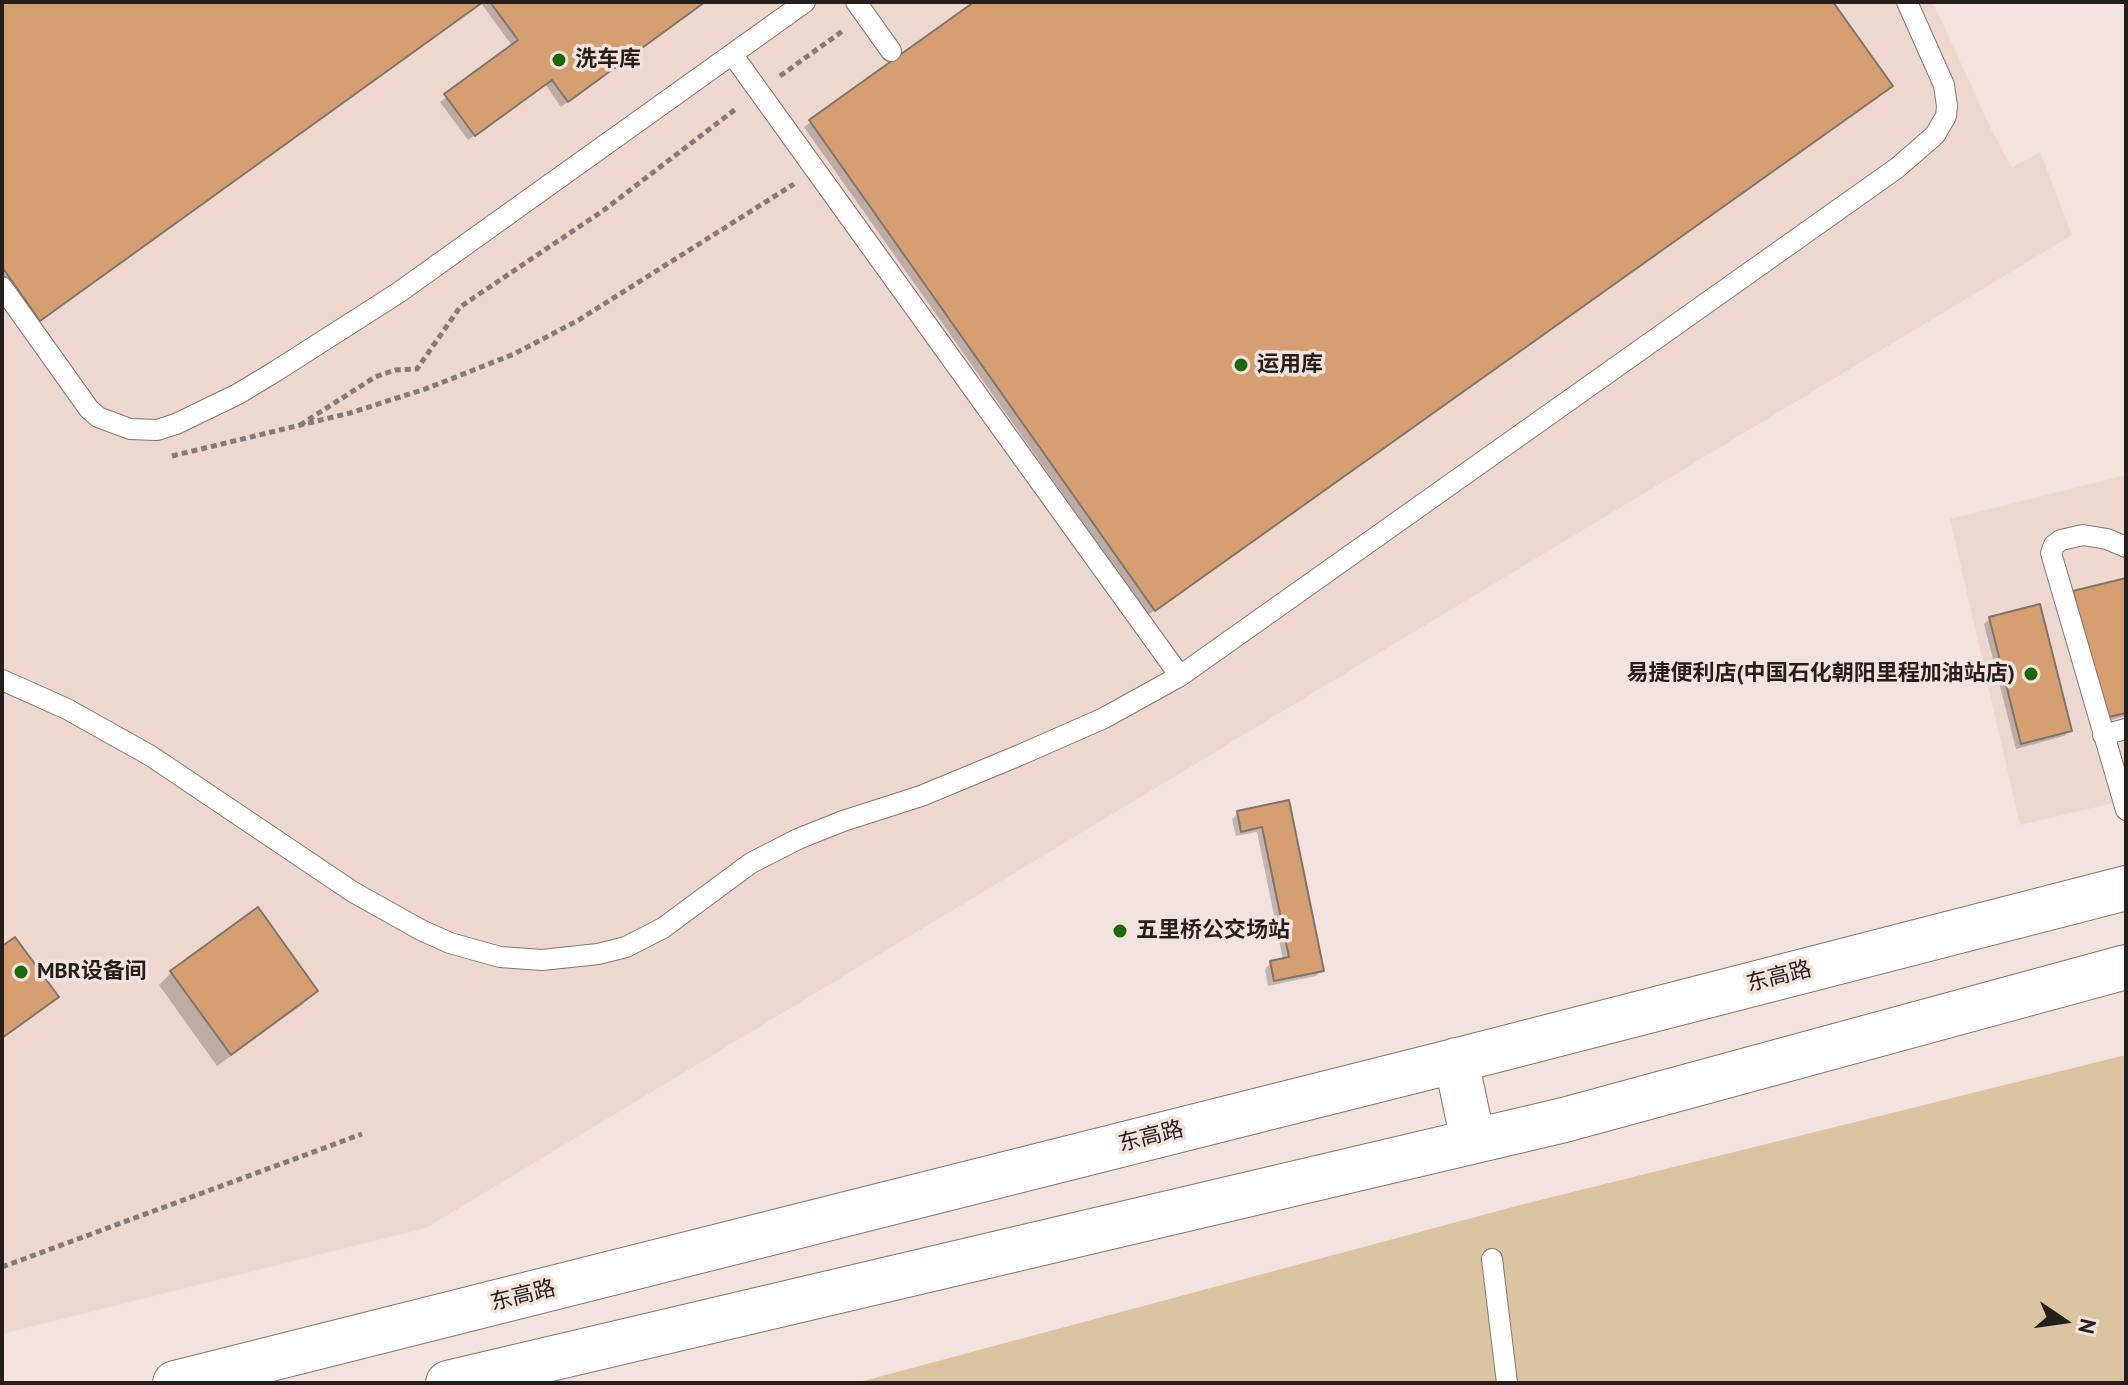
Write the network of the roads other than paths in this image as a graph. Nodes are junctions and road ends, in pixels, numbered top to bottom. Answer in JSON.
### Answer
{"nodes":[{"id":1,"x":805,"y":2,"type":"edge"},
{"id":2,"x":1907,"y":2,"type":"edge"},
{"id":3,"x":861,"y":8,"type":"edge"},
{"id":4,"x":891,"y":51,"type":"dead end"},
{"id":5,"x":732,"y":54,"type":"junction"},
{"id":6,"x":2,"y":287,"type":"edge"},
{"id":7,"x":2126,"y":547,"type":"edge"},
{"id":8,"x":1180,"y":676,"type":"junction"},
{"id":9,"x":2,"y":680,"type":"edge"},
{"id":10,"x":2126,"y":729,"type":"edge"},
{"id":11,"x":2103,"y":735,"type":"junction"},
{"id":12,"x":2126,"y":810,"type":"edge"},
{"id":13,"x":2126,"y":888,"type":"edge"},
{"id":14,"x":2126,"y":967,"type":"edge"},
{"id":15,"x":1456,"y":1060,"type":"junction"},
{"id":16,"x":1473,"y":1141,"type":"junction"},
{"id":17,"x":1492,"y":1259,"type":"dead end"},
{"id":18,"x":175,"y":1383,"type":"edge"},
{"id":19,"x":448,"y":1383,"type":"edge"},
{"id":20,"x":1507,"y":1383,"type":"edge"}],
"edges":[{"from":1,"to":5,"type":"lane"},
{"from":2,"to":8,"type":"lane"},
{"from":3,"to":4,"type":"lane"},
{"from":5,"to":6,"type":"lane"},
{"from":5,"to":8,"type":"lane"},
{"from":7,"to":11,"type":"lane"},
{"from":8,"to":9,"type":"lane"},
{"from":10,"to":11,"type":"lane"},
{"from":11,"to":12,"type":"lane"},
{"from":13,"to":15,"type":"street","name":"东高路"},
{"from":14,"to":16,"type":"street"},
{"from":15,"to":16,"type":"street"},
{"from":15,"to":18,"type":"street","name":"东高路"},
{"from":16,"to":19,"type":"street"},
{"from":17,"to":20,"type":"lane"}]}
